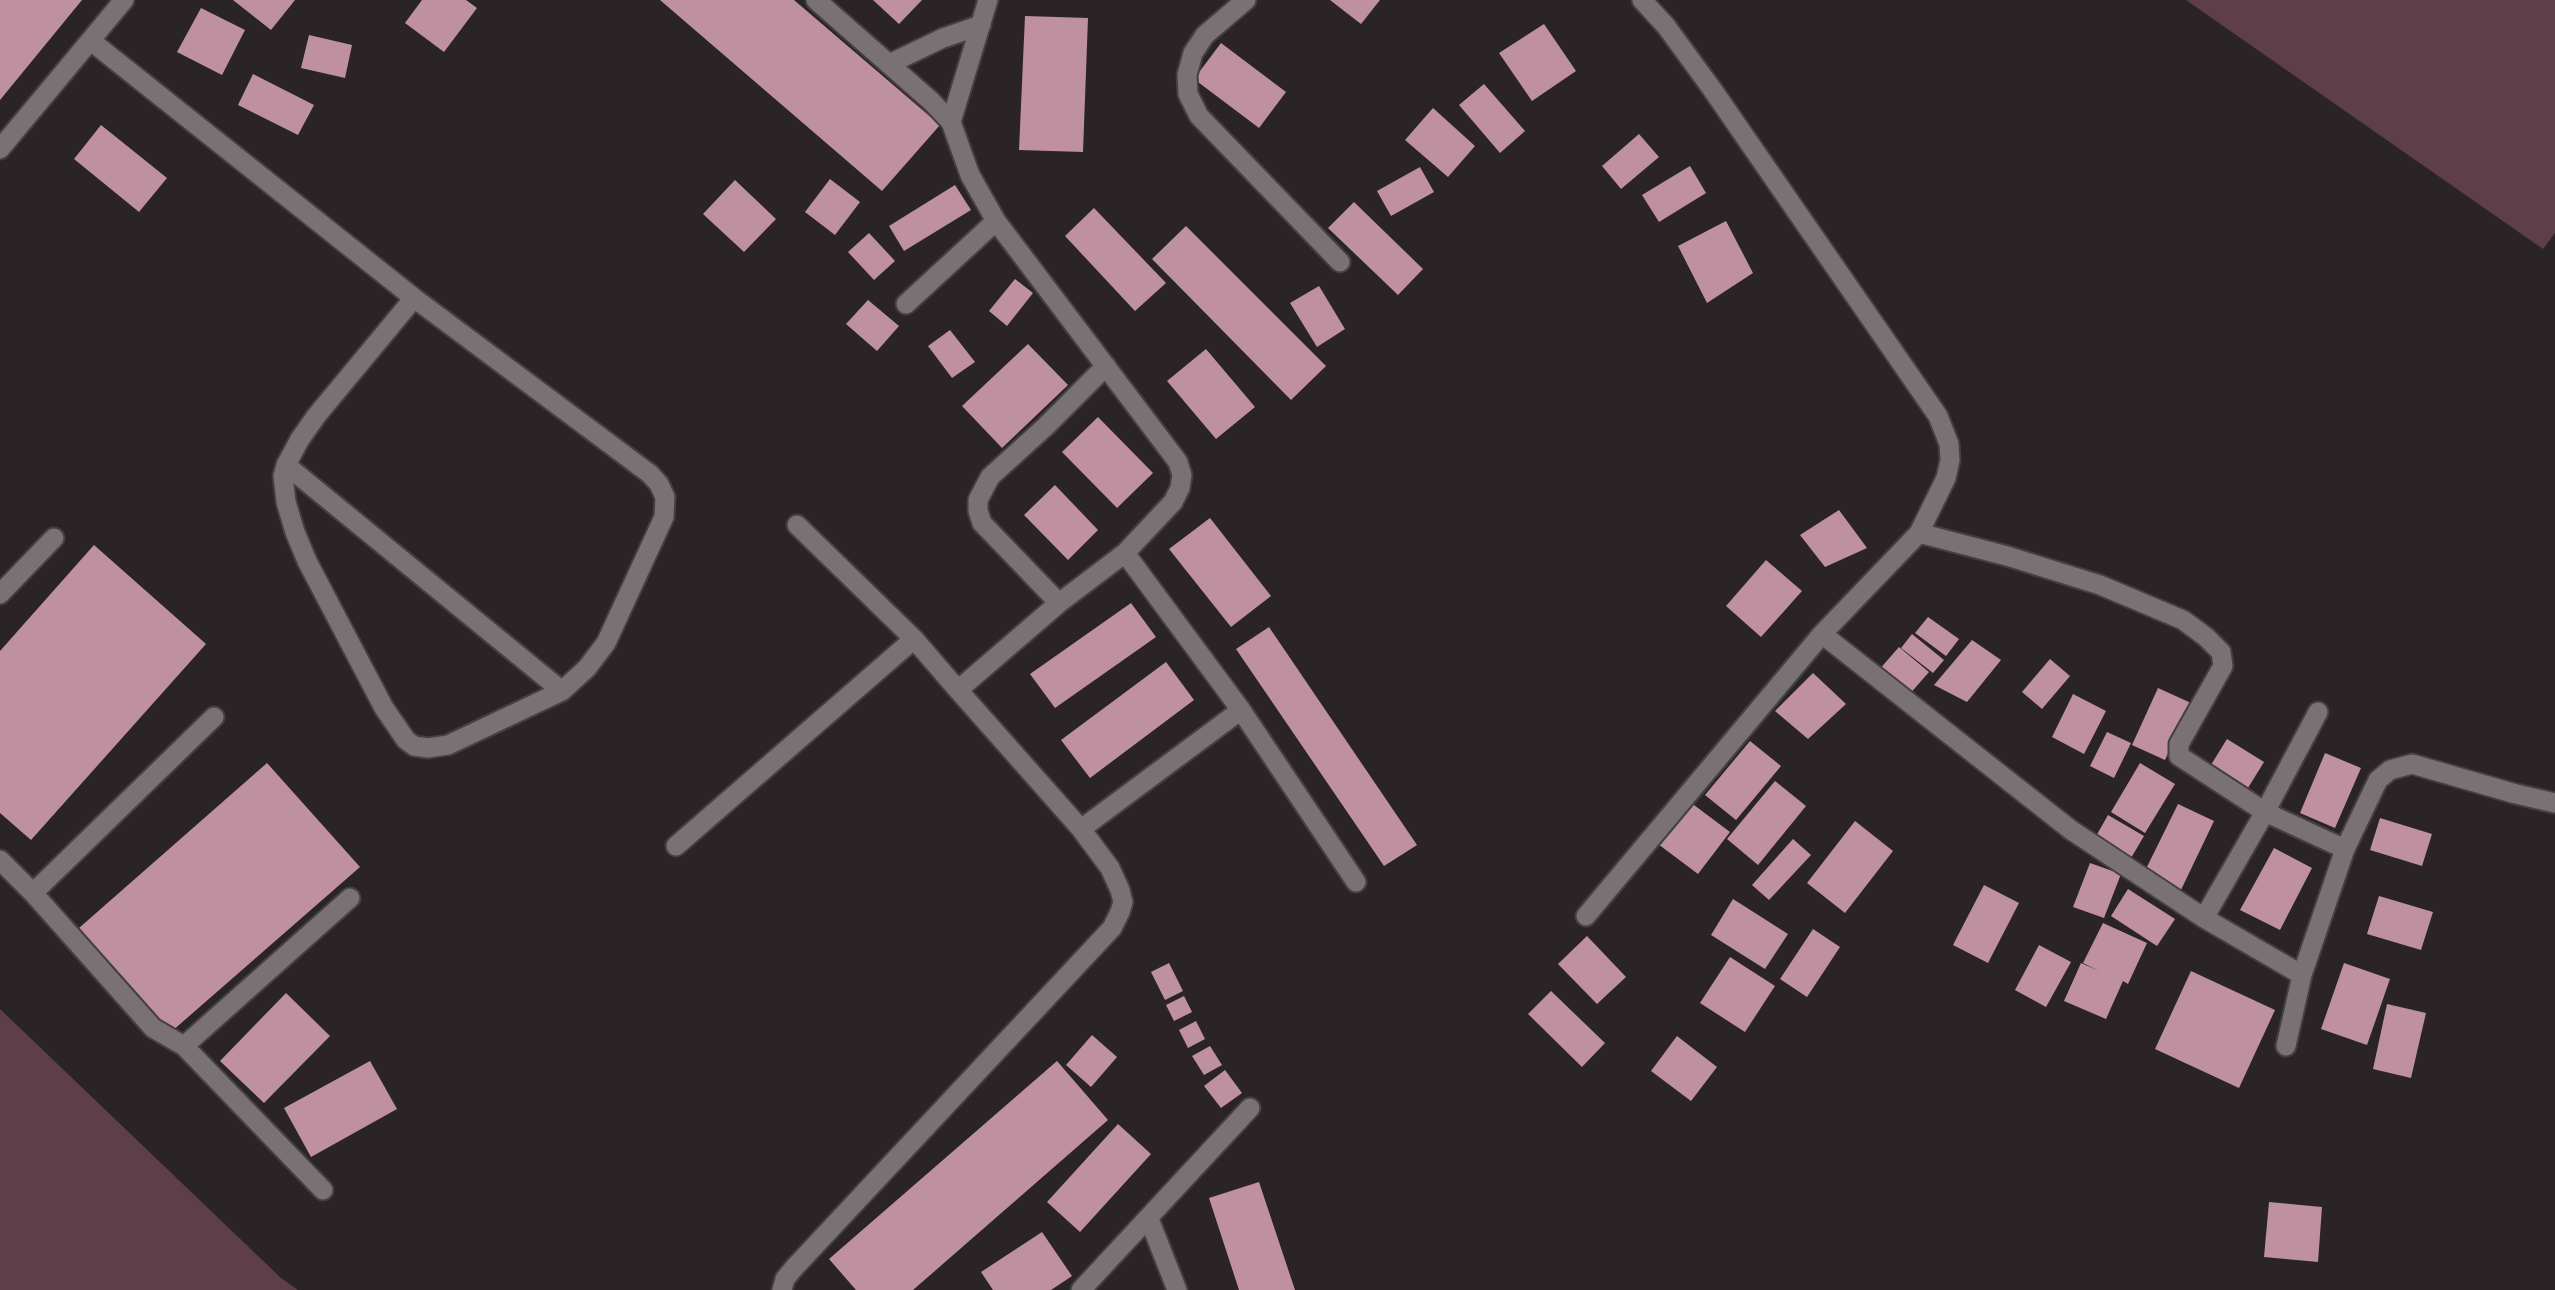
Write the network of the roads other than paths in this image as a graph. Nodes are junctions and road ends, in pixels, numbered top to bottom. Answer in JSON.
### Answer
{"nodes":[{"id":1,"x":124,"y":0,"type":"edge"},
{"id":2,"x":816,"y":0,"type":"edge"},
{"id":3,"x":988,"y":0,"type":"edge"},
{"id":4,"x":1246,"y":0,"type":"edge"},
{"id":5,"x":1642,"y":0,"type":"edge"},
{"id":6,"x":981,"y":24,"type":"junction"},
{"id":7,"x":91,"y":41,"type":"junction"},
{"id":8,"x":889,"y":64,"type":"junction"},
{"id":9,"x":951,"y":122,"type":"junction"},
{"id":10,"x":0,"y":149,"type":"edge"},
{"id":11,"x":996,"y":221,"type":"junction"},
{"id":12,"x":1340,"y":262,"type":"dead end"},
{"id":13,"x":414,"y":298,"type":"junction"},
{"id":14,"x":905,"y":304,"type":"dead end"},
{"id":15,"x":1106,"y":366,"type":"junction"},
{"id":16,"x":286,"y":465,"type":"junction"},
{"id":17,"x":797,"y":525,"type":"dead end"},
{"id":18,"x":1919,"y":533,"type":"junction"},
{"id":19,"x":54,"y":538,"type":"dead end"},
{"id":20,"x":1125,"y":553,"type":"junction"},
{"id":21,"x":0,"y":594,"type":"edge"},
{"id":22,"x":1059,"y":603,"type":"junction"},
{"id":23,"x":1822,"y":634,"type":"junction"},
{"id":24,"x":914,"y":639,"type":"junction"},
{"id":25,"x":958,"y":690,"type":"junction"},
{"id":26,"x":562,"y":691,"type":"junction"},
{"id":27,"x":1241,"y":710,"type":"junction"},
{"id":28,"x":2318,"y":712,"type":"dead end"},
{"id":29,"x":214,"y":717,"type":"dead end"},
{"id":30,"x":2555,"y":803,"type":"edge"},
{"id":31,"x":2265,"y":812,"type":"junction"},
{"id":32,"x":1082,"y":829,"type":"junction"},
{"id":33,"x":676,"y":846,"type":"dead end"},
{"id":34,"x":2344,"y":849,"type":"junction"},
{"id":35,"x":0,"y":860,"type":"edge"},
{"id":36,"x":1356,"y":882,"type":"dead end"},
{"id":37,"x":33,"y":893,"type":"junction"},
{"id":38,"x":350,"y":898,"type":"dead end"},
{"id":39,"x":1587,"y":916,"type":"dead end"},
{"id":40,"x":2204,"y":918,"type":"junction"},
{"id":41,"x":2302,"y":975,"type":"junction"},
{"id":42,"x":184,"y":1046,"type":"junction"},
{"id":43,"x":2286,"y":1046,"type":"dead end"},
{"id":44,"x":1250,"y":1108,"type":"dead end"},
{"id":45,"x":323,"y":1190,"type":"dead end"},
{"id":46,"x":1149,"y":1219,"type":"junction"},
{"id":47,"x":782,"y":1290,"type":"edge"},
{"id":48,"x":1081,"y":1290,"type":"edge"},
{"id":49,"x":1177,"y":1290,"type":"edge"}],
"edges":[{"from":1,"to":7,"type":"street"},
{"from":2,"to":8,"type":"street"},
{"from":3,"to":6,"type":"street"},
{"from":4,"to":12,"type":"street"},
{"from":5,"to":18,"type":"street"},
{"from":6,"to":8,"type":"street"},
{"from":6,"to":9,"type":"street"},
{"from":7,"to":10,"type":"street"},
{"from":7,"to":13,"type":"street"},
{"from":8,"to":9,"type":"street"},
{"from":9,"to":11,"type":"street"},
{"from":11,"to":14,"type":"street"},
{"from":11,"to":15,"type":"street"},
{"from":13,"to":16,"type":"street"},
{"from":13,"to":26,"type":"street"},
{"from":15,"to":20,"type":"street"},
{"from":15,"to":22,"type":"street"},
{"from":16,"to":26,"type":"street"},
{"from":16,"to":26,"type":"street"},
{"from":17,"to":24,"type":"street"},
{"from":18,"to":23,"type":"street"},
{"from":18,"to":31,"type":"street"},
{"from":19,"to":21,"type":"street"},
{"from":20,"to":22,"type":"street"},
{"from":20,"to":27,"type":"street"},
{"from":22,"to":25,"type":"street"},
{"from":23,"to":39,"type":"street"},
{"from":23,"to":40,"type":"street"},
{"from":24,"to":25,"type":"street"},
{"from":24,"to":33,"type":"street"},
{"from":25,"to":32,"type":"street"},
{"from":27,"to":32,"type":"street"},
{"from":27,"to":36,"type":"street"},
{"from":28,"to":31,"type":"street"},
{"from":29,"to":37,"type":"street"},
{"from":30,"to":34,"type":"street"},
{"from":31,"to":34,"type":"street"},
{"from":31,"to":40,"type":"street"},
{"from":32,"to":47,"type":"street"},
{"from":34,"to":41,"type":"street"},
{"from":35,"to":37,"type":"street"},
{"from":37,"to":42,"type":"street"},
{"from":38,"to":42,"type":"street"},
{"from":40,"to":41,"type":"street"},
{"from":41,"to":43,"type":"street"},
{"from":42,"to":45,"type":"street"},
{"from":44,"to":46,"type":"street"},
{"from":46,"to":48,"type":"street"},
{"from":46,"to":49,"type":"street"}]}
